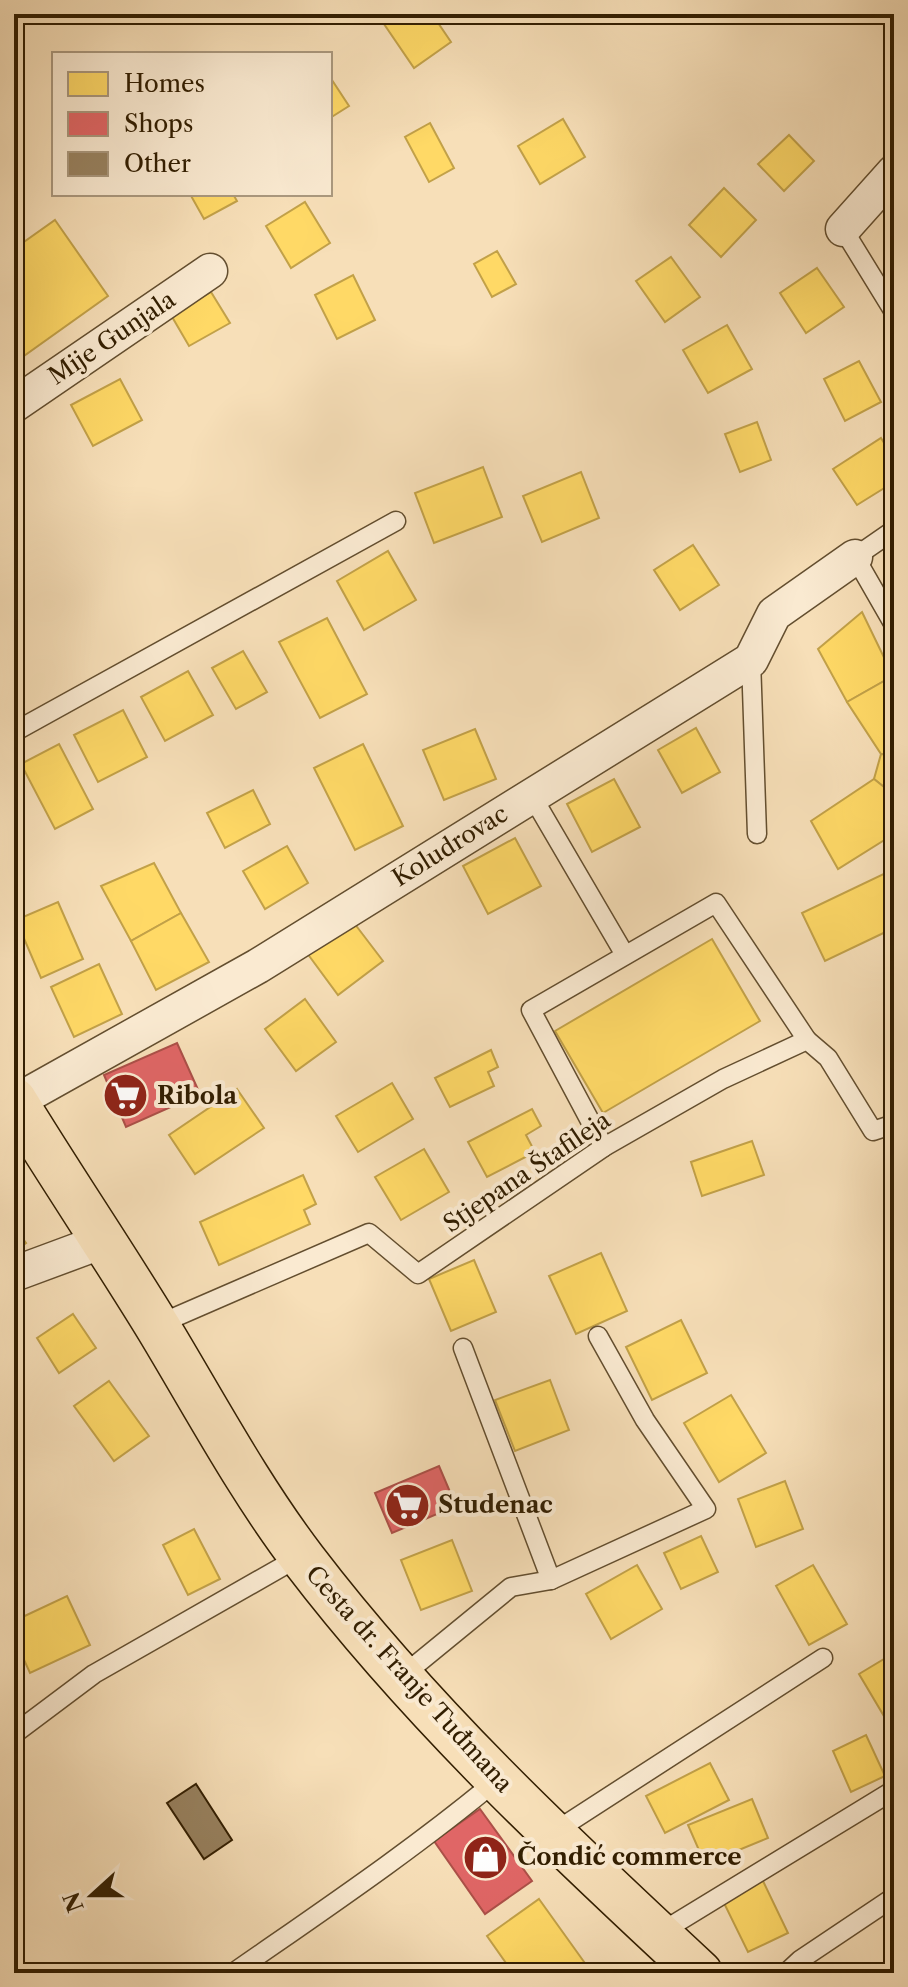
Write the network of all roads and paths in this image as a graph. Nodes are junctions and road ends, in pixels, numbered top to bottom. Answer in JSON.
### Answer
{"nodes":[{"id":1,"x":894,"y":172,"type":"edge"},
{"id":2,"x":843,"y":229,"type":"joint"},
{"id":3,"x":210,"y":271,"type":"dead end"},
{"id":4,"x":894,"y":312,"type":"edge"},
{"id":5,"x":14,"y":405,"type":"edge"},
{"id":6,"x":396,"y":521,"type":"dead end"},
{"id":7,"x":894,"y":530,"type":"edge"},
{"id":8,"x":855,"y":557,"type":"junction"},
{"id":9,"x":894,"y":625,"type":"edge"},
{"id":10,"x":751,"y":660,"type":"junction"},
{"id":11,"x":14,"y":732,"type":"edge"},
{"id":12,"x":532,"y":796,"type":"junction"},
{"id":13,"x":757,"y":834,"type":"dead end"},
{"id":14,"x":625,"y":955,"type":"junction"},
{"id":15,"x":807,"y":1040,"type":"junction"},
{"id":16,"x":15,"y":1101,"type":"edge"},
{"id":17,"x":894,"y":1124,"type":"edge"},
{"id":18,"x":604,"y":1147,"type":"junction"},
{"id":19,"x":103,"y":1241,"type":"junction"},
{"id":20,"x":14,"y":1274,"type":"edge"},
{"id":21,"x":157,"y":1325,"type":"junction"},
{"id":22,"x":598,"y":1336,"type":"dead end"},
{"id":23,"x":463,"y":1348,"type":"dead end"},
{"id":24,"x":301,"y":1556,"type":"junction"},
{"id":25,"x":551,"y":1580,"type":"junction"},
{"id":26,"x":823,"y":1658,"type":"dead end"},
{"id":27,"x":401,"y":1677,"type":"junction"},
{"id":28,"x":14,"y":1734,"type":"edge"},
{"id":29,"x":497,"y":1780,"type":"junction"},
{"id":30,"x":894,"y":1790,"type":"edge"},
{"id":31,"x":551,"y":1834,"type":"junction"},
{"id":32,"x":894,"y":1897,"type":"edge"},
{"id":33,"x":658,"y":1934,"type":"junction"},
{"id":34,"x":233,"y":1973,"type":"edge"},
{"id":35,"x":700,"y":1973,"type":"edge"},
{"id":36,"x":786,"y":1973,"type":"edge"}],
"edges":[{"from":1,"to":2,"type":"street"},
{"from":2,"to":4,"type":"lane"},
{"from":3,"to":5,"type":"street","name":"Mije Gunjala"},
{"from":6,"to":11,"type":"lane"},
{"from":7,"to":8,"type":"lane"},
{"from":8,"to":9,"type":"lane"},
{"from":8,"to":10,"type":"street"},
{"from":10,"to":12,"type":"street","name":"Koludrovac"},
{"from":10,"to":13,"type":"lane"},
{"from":12,"to":14,"type":"lane"},
{"from":12,"to":16,"type":"street","name":"Koludrovac"},
{"from":14,"to":15,"type":"lane"},
{"from":14,"to":18,"type":"lane"},
{"from":15,"to":17,"type":"lane"},
{"from":15,"to":18,"type":"lane","name":"Stjepana Štafileja"},
{"from":16,"to":19,"type":"main road","name":"Cesta dr. Franje Tuđmana"},
{"from":18,"to":21,"type":"lane","name":"Stjepana Štafileja"},
{"from":19,"to":20,"type":"street"},
{"from":19,"to":21,"type":"main road","name":"Cesta dr. Franje Tuđmana"},
{"from":21,"to":24,"type":"main road","name":"Cesta dr. Franje Tuđmana"},
{"from":22,"to":25,"type":"lane"},
{"from":23,"to":25,"type":"lane"},
{"from":24,"to":27,"type":"main road","name":"Cesta dr. Franje Tuđmana"},
{"from":24,"to":28,"type":"lane"},
{"from":25,"to":27,"type":"lane"},
{"from":26,"to":31,"type":"lane"},
{"from":27,"to":29,"type":"main road","name":"Cesta dr. Franje Tuđmana"},
{"from":29,"to":31,"type":"main road","name":"Cesta dr. Franje Tuđmana"},
{"from":29,"to":34,"type":"lane"},
{"from":30,"to":33,"type":"lane"},
{"from":31,"to":33,"type":"main road","name":"Cesta dr. Franje Tuđmana"},
{"from":32,"to":36,"type":"lane"},
{"from":33,"to":35,"type":"main road","name":"Cesta dr. Franje Tuđmana"}]}
